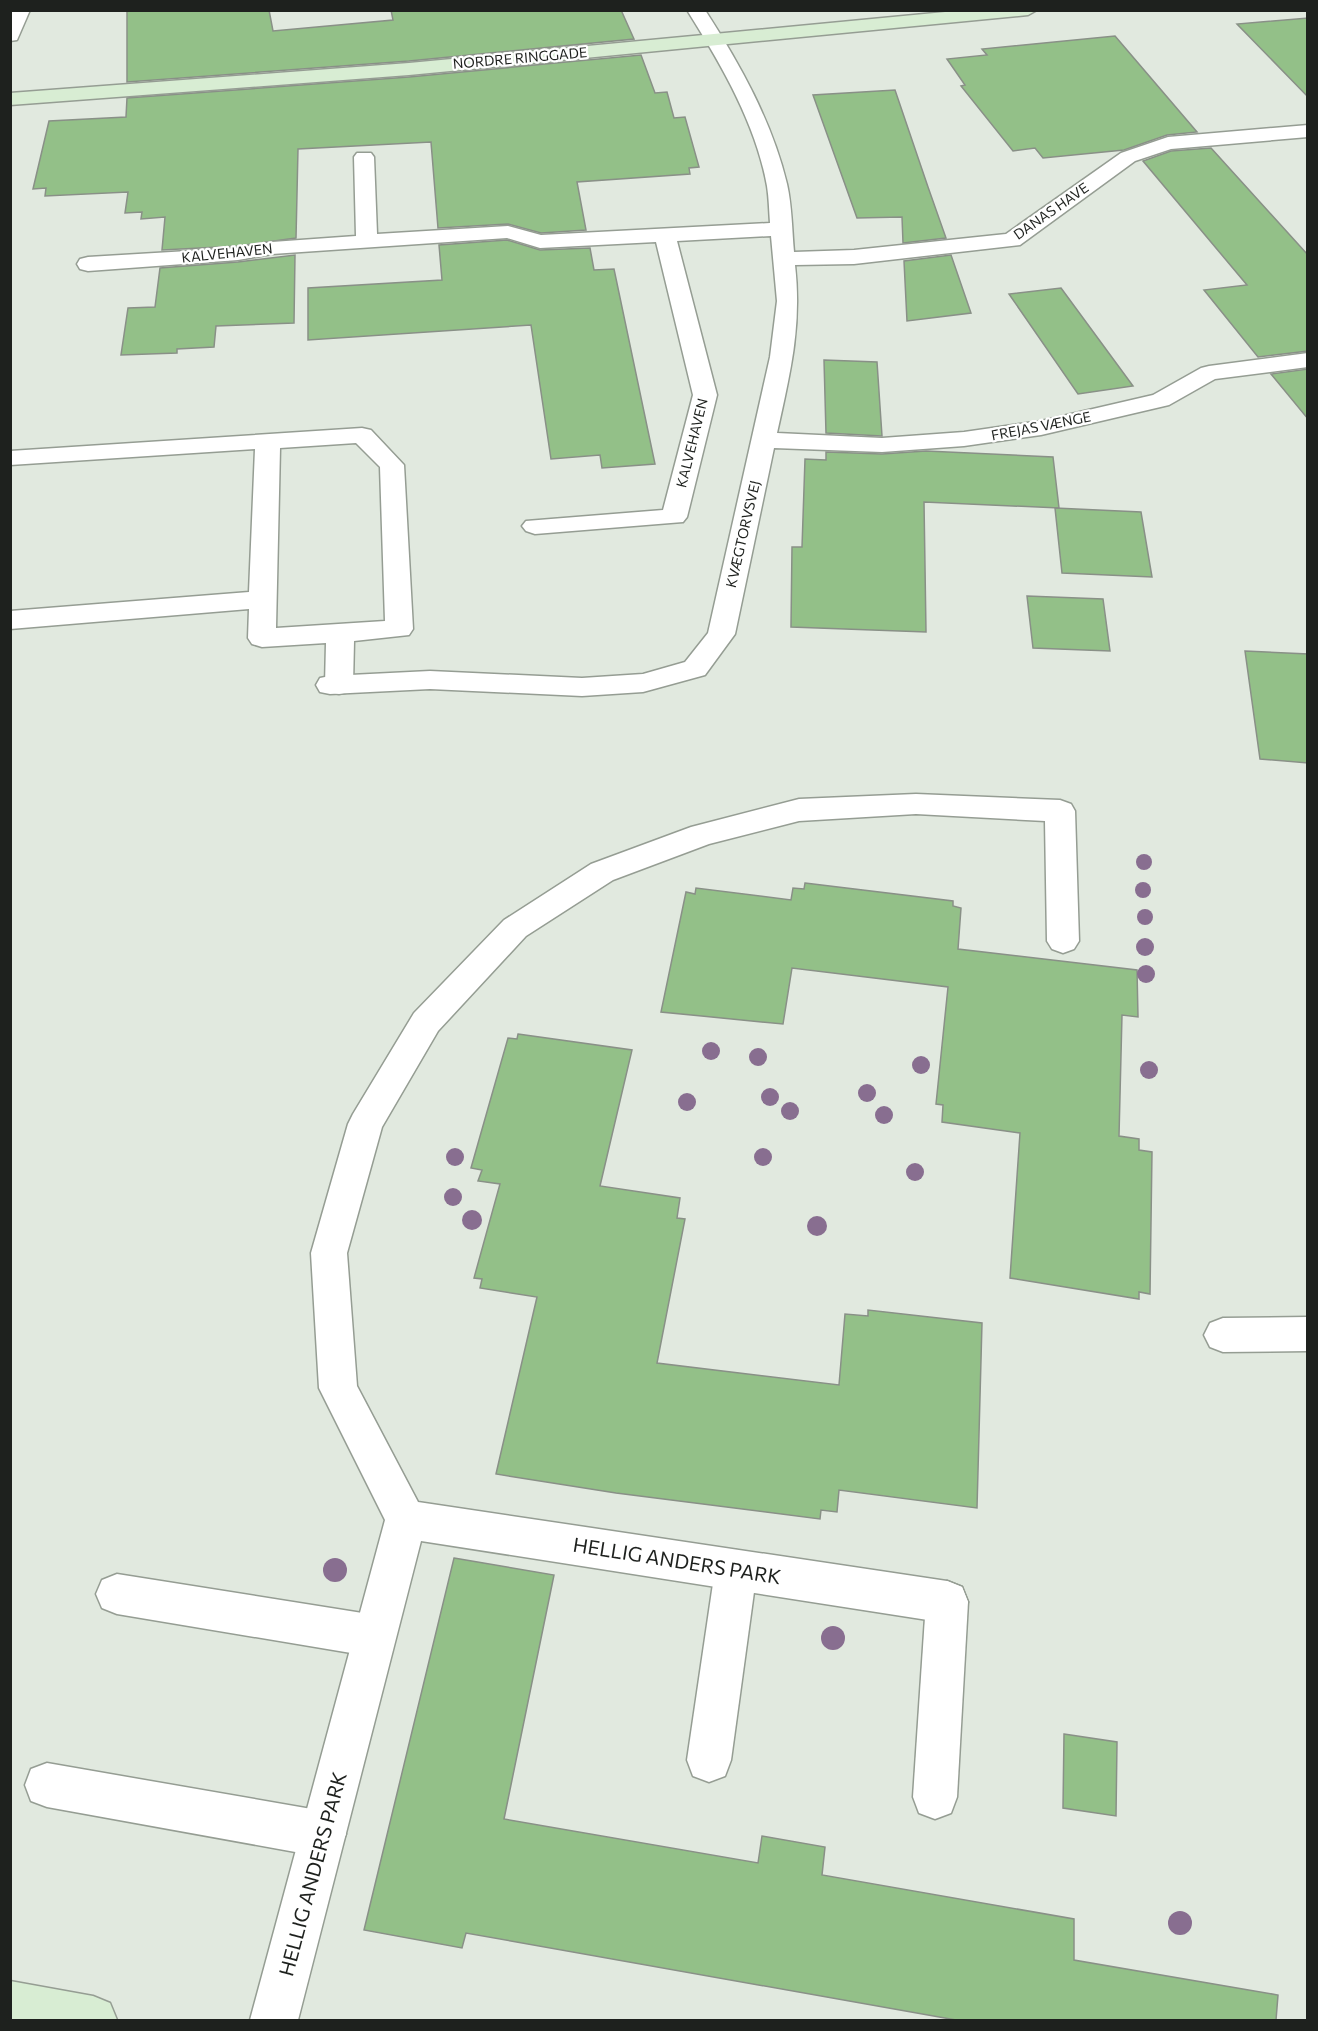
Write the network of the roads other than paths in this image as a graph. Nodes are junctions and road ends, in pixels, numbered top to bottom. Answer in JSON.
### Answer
{"nodes":[{"id":1,"x":21,"y":10,"type":"edge"},
{"id":2,"x":696,"y":10,"type":"edge"},
{"id":3,"x":1028,"y":10,"type":"edge"},
{"id":4,"x":10,"y":36,"type":"edge"},
{"id":5,"x":715,"y":40,"type":"junction"},
{"id":6,"x":10,"y":99,"type":"edge"},
{"id":7,"x":1308,"y":131,"type":"edge"},
{"id":8,"x":364,"y":156,"type":"dead end"},
{"id":9,"x":782,"y":229,"type":"junction"},
{"id":10,"x":665,"y":236,"type":"junction"},
{"id":11,"x":367,"y":241,"type":"junction"},
{"id":12,"x":785,"y":259,"type":"junction"},
{"id":13,"x":88,"y":264,"type":"dead end"},
{"id":14,"x":1308,"y":360,"type":"edge"},
{"id":15,"x":765,"y":440,"type":"junction"},
{"id":16,"x":268,"y":441,"type":"junction"},
{"id":17,"x":10,"y":458,"type":"edge"},
{"id":18,"x":535,"y":526,"type":"dead end"},
{"id":19,"x":262,"y":599,"type":"junction"},
{"id":20,"x":10,"y":620,"type":"edge"},
{"id":21,"x":340,"y":633,"type":"junction"},
{"id":22,"x":1063,"y":941,"type":"dead end"},
{"id":23,"x":1308,"y":1334,"type":"edge"},
{"id":24,"x":1223,"y":1335,"type":"dead end"},
{"id":25,"x":406,"y":1519,"type":"junction"},
{"id":26,"x":736,"y":1570,"type":"junction"},
{"id":27,"x":117,"y":1594,"type":"dead end"},
{"id":28,"x":375,"y":1636,"type":"junction"},
{"id":29,"x":710,"y":1760,"type":"dead end"},
{"id":30,"x":47,"y":1785,"type":"dead end"},
{"id":31,"x":935,"y":1797,"type":"dead end"},
{"id":32,"x":323,"y":1834,"type":"junction"},
{"id":33,"x":10,"y":2005,"type":"edge"},
{"id":34,"x":93,"y":2020,"type":"edge"},
{"id":35,"x":274,"y":2020,"type":"edge"}],
"edges":[{"from":1,"to":4,"type":"street"},
{"from":2,"to":5,"type":"street","name":"KVÆGTORVSVEJ"},
{"from":3,"to":5,"type":"street","name":"NORDRE RINGGADE"},
{"from":5,"to":6,"type":"street","name":"NORDRE RINGGADE"},
{"from":5,"to":9,"type":"street","name":"KVÆGTORVSVEJ"},
{"from":7,"to":12,"type":"street","name":"DANAS HAVE"},
{"from":8,"to":11,"type":"street"},
{"from":9,"to":10,"type":"street","name":"KALVEHAVEN"},
{"from":9,"to":12,"type":"street","name":"KVÆGTORVSVEJ"},
{"from":10,"to":11,"type":"street","name":"KALVEHAVEN"},
{"from":10,"to":18,"type":"street","name":"KALVEHAVEN"},
{"from":11,"to":13,"type":"street","name":"KALVEHAVEN"},
{"from":12,"to":15,"type":"street","name":"KVÆGTORVSVEJ"},
{"from":14,"to":15,"type":"street","name":"FREJAS VÆNGE"},
{"from":15,"to":21,"type":"street","name":"KVÆGTORVSVEJ"},
{"from":16,"to":17,"type":"street"},
{"from":16,"to":19,"type":"street"},
{"from":16,"to":21,"type":"street"},
{"from":19,"to":20,"type":"street"},
{"from":19,"to":21,"type":"street"},
{"from":22,"to":25,"type":"street"},
{"from":23,"to":24,"type":"street"},
{"from":25,"to":26,"type":"street","name":"HELLIG ANDERS PARK"},
{"from":25,"to":28,"type":"street","name":"HELLIG ANDERS PARK"},
{"from":26,"to":29,"type":"street"},
{"from":26,"to":31,"type":"street","name":"HELLIG ANDERS PARK"},
{"from":27,"to":28,"type":"street"},
{"from":28,"to":32,"type":"street","name":"HELLIG ANDERS PARK"},
{"from":30,"to":32,"type":"street"},
{"from":32,"to":35,"type":"street","name":"HELLIG ANDERS PARK"},
{"from":33,"to":34,"type":"street"}]}
